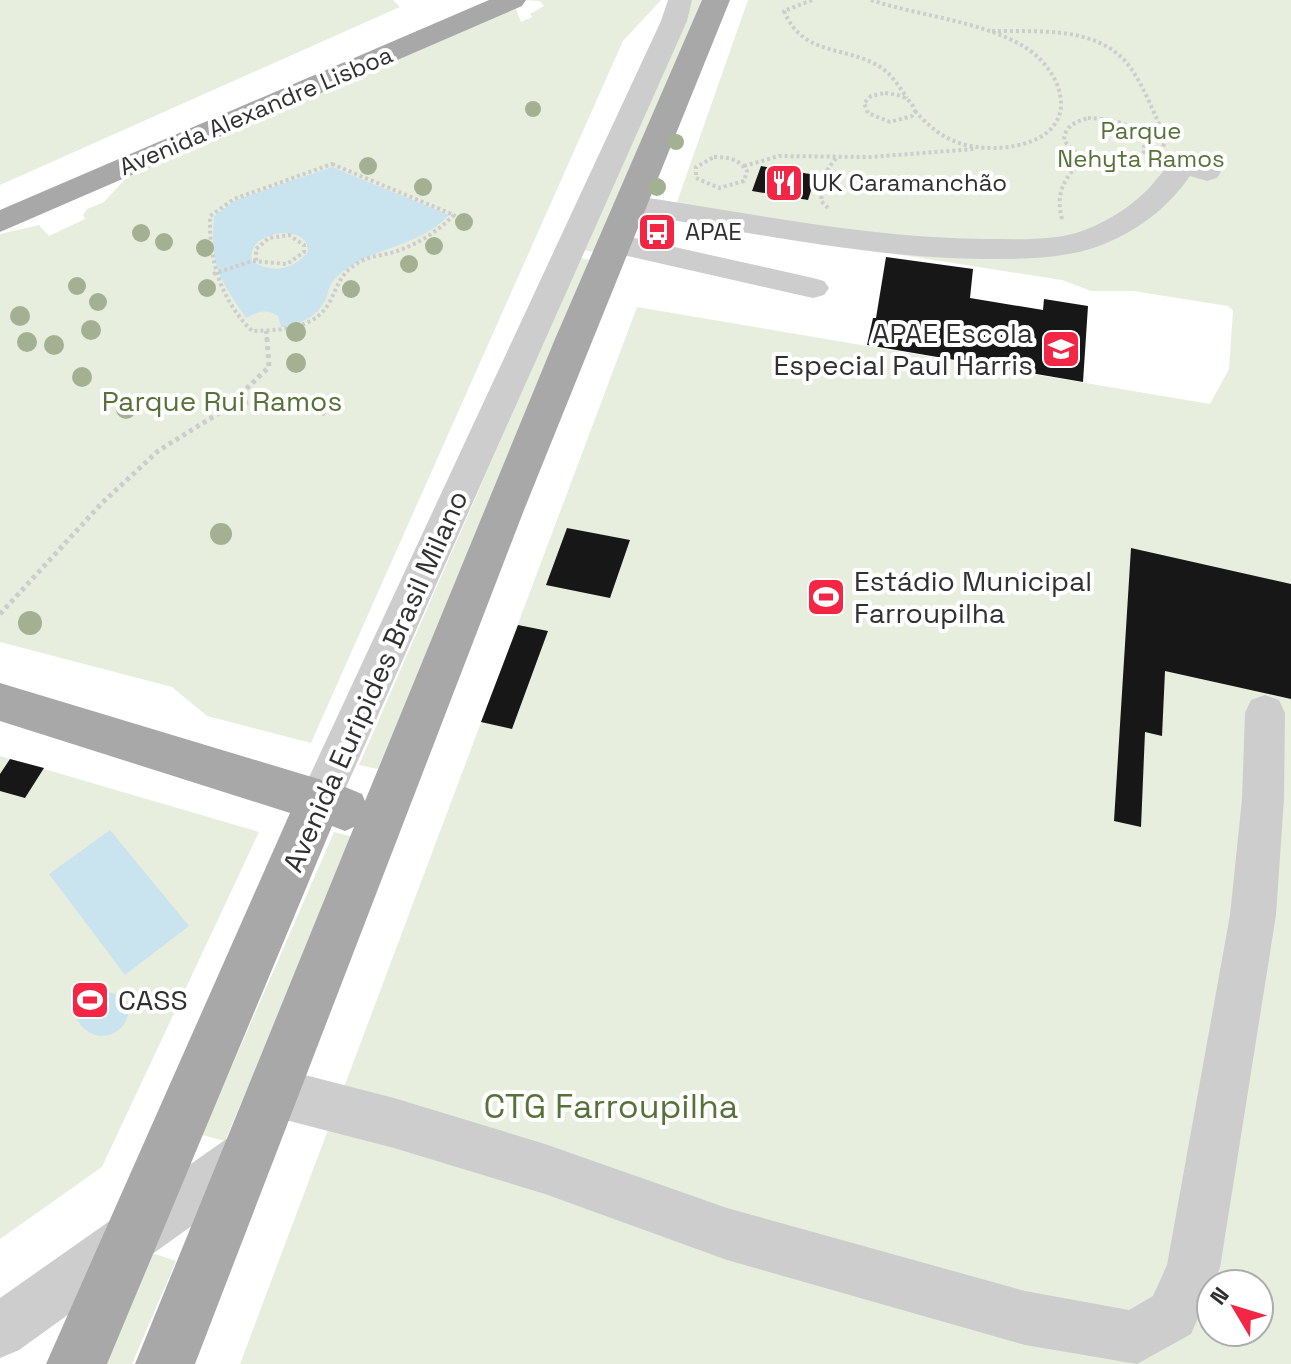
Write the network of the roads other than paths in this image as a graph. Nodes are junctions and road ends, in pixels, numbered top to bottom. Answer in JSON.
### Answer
{"nodes":[{"id":1,"x":512,"y":0,"type":"edge"},
{"id":2,"x":680,"y":0,"type":"edge"},
{"id":3,"x":716,"y":0,"type":"edge"},
{"id":4,"x":1207,"y":172,"type":"dead end"},
{"id":5,"x":628,"y":204,"type":"junction"},
{"id":6,"x":0,"y":222,"type":"edge"},
{"id":7,"x":612,"y":243,"type":"junction"},
{"id":8,"x":813,"y":288,"type":"dead end"},
{"id":9,"x":0,"y":702,"type":"edge"},
{"id":10,"x":1265,"y":713,"type":"dead end"},
{"id":11,"x":319,"y":801,"type":"junction"},
{"id":12,"x":379,"y":819,"type":"junction"},
{"id":13,"x":274,"y":1092,"type":"junction"},
{"id":14,"x":250,"y":1153,"type":"junction"},
{"id":15,"x":131,"y":1241,"type":"junction"},
{"id":16,"x":0,"y":1331,"type":"edge"},
{"id":17,"x":76,"y":1364,"type":"edge"},
{"id":18,"x":165,"y":1364,"type":"edge"}],
"edges":[{"from":1,"to":6,"type":"main road","name":"Avenida Alexandre Lisboa"},
{"from":2,"to":11,"type":"street","name":"Avenida Euripides Brasil Milano"},
{"from":3,"to":5,"type":"main road","name":"Avenida Euripides Brasil Milano"},
{"from":4,"to":5,"type":"street"},
{"from":5,"to":7,"type":"main road","name":"Avenida Euripides Brasil Milano"},
{"from":7,"to":8,"type":"street"},
{"from":7,"to":12,"type":"main road","name":"Avenida Euripides Brasil Milano"},
{"from":9,"to":11,"type":"main road"},
{"from":10,"to":13,"type":"street"},
{"from":11,"to":12,"type":"main road"},
{"from":11,"to":15,"type":"main road","name":"Avenida Euripides Brasil Milano"},
{"from":12,"to":13,"type":"main road","name":"Avenida Euripides Brasil Milano"},
{"from":13,"to":14,"type":"main road","name":"Avenida Euripides Brasil Milano"},
{"from":14,"to":15,"type":"street"},
{"from":14,"to":18,"type":"main road","name":"Avenida Euripides Brasil Milano"},
{"from":15,"to":16,"type":"street"},
{"from":15,"to":17,"type":"main road","name":"Avenida Euripides Brasil Milano"}]}
